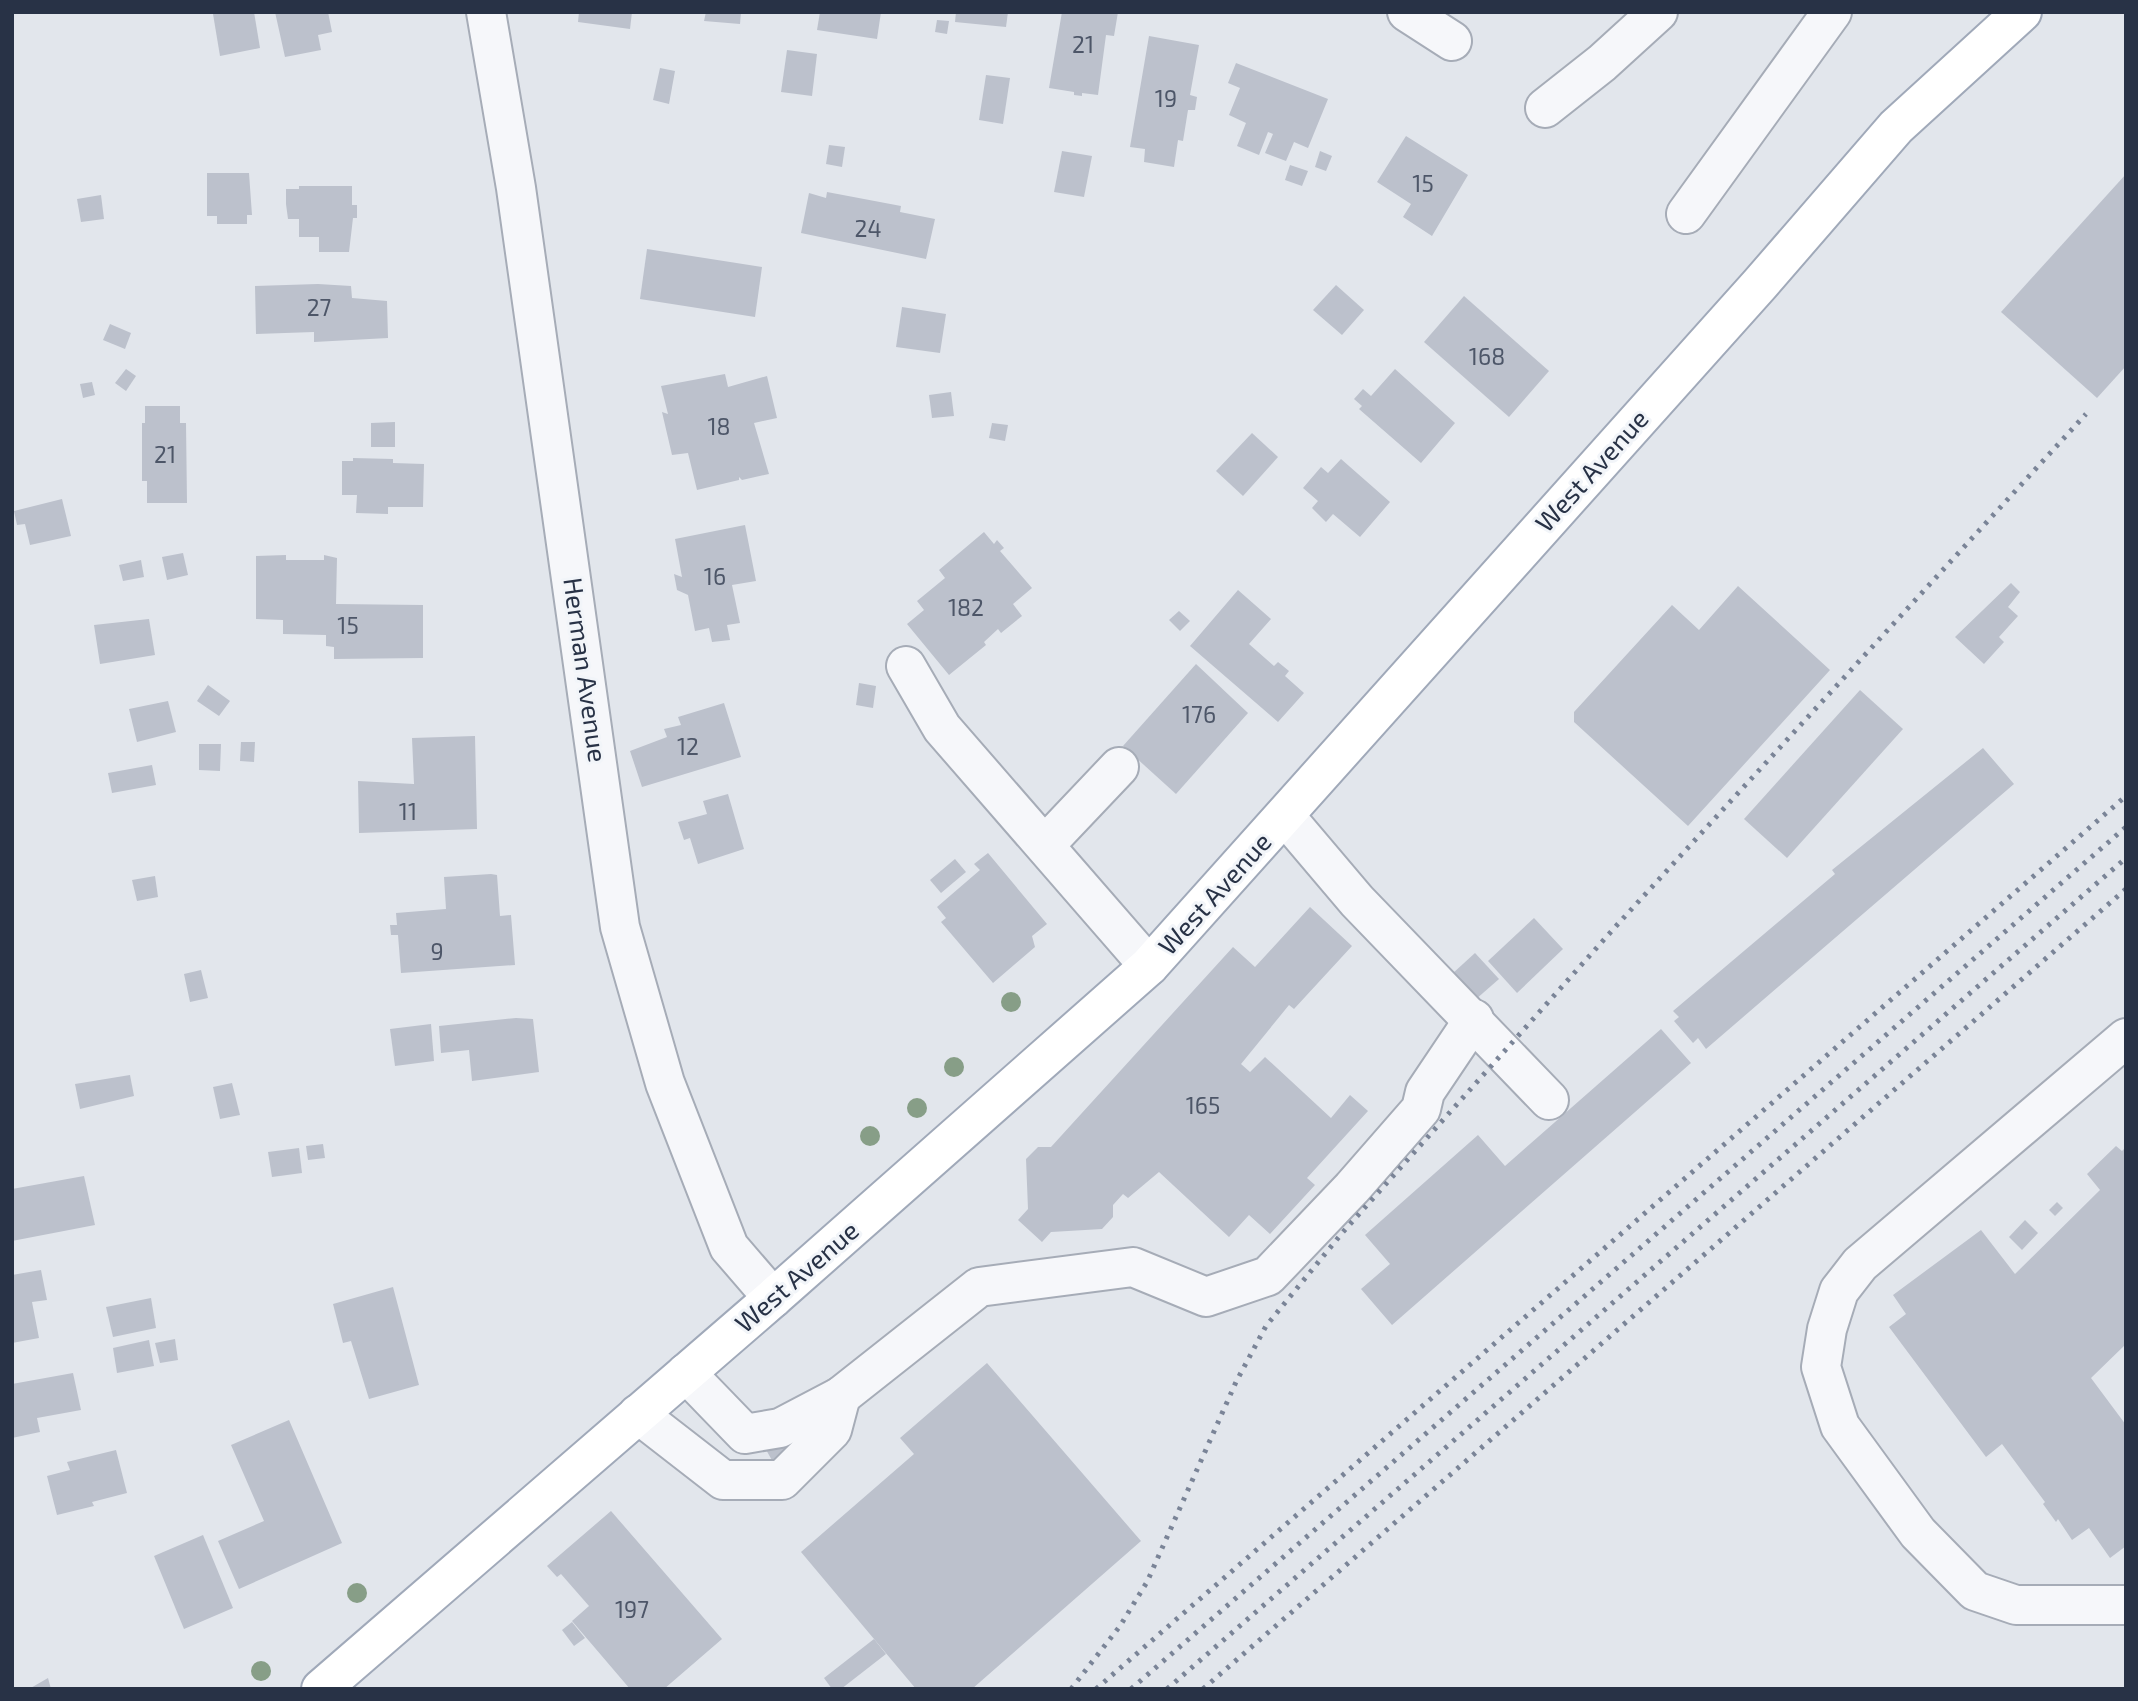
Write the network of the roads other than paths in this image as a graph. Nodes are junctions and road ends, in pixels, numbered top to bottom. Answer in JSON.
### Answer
{"nodes":[{"id":1,"x":486,"y":12,"type":"edge"},
{"id":2,"x":1407,"y":12,"type":"edge"},
{"id":3,"x":1658,"y":12,"type":"edge"},
{"id":4,"x":1832,"y":12,"type":"edge"},
{"id":5,"x":2022,"y":12,"type":"edge"},
{"id":6,"x":1452,"y":41,"type":"dead end"},
{"id":7,"x":1545,"y":108,"type":"dead end"},
{"id":8,"x":1686,"y":214,"type":"dead end"},
{"id":9,"x":906,"y":666,"type":"dead end"},
{"id":10,"x":1119,"y":767,"type":"dead end"},
{"id":11,"x":1285,"y":816,"type":"junction"},
{"id":12,"x":1045,"y":845,"type":"junction"},
{"id":13,"x":1149,"y":966,"type":"junction"},
{"id":14,"x":1474,"y":1019,"type":"junction"},
{"id":15,"x":2126,"y":1038,"type":"edge"},
{"id":16,"x":1549,"y":1100,"type":"dead end"},
{"id":17,"x":773,"y":1298,"type":"junction"},
{"id":18,"x":686,"y":1373,"type":"junction"},
{"id":19,"x":841,"y":1395,"type":"junction"},
{"id":20,"x":638,"y":1414,"type":"junction"},
{"id":21,"x":2126,"y":1605,"type":"edge"},
{"id":22,"x":321,"y":1689,"type":"edge"}],
"edges":[{"from":1,"to":17,"type":"street","name":"Herman Avenue"},
{"from":2,"to":6,"type":"street"},
{"from":3,"to":7,"type":"street"},
{"from":4,"to":8,"type":"street"},
{"from":5,"to":11,"type":"main road","name":"West Avenue"},
{"from":9,"to":12,"type":"street"},
{"from":10,"to":12,"type":"street"},
{"from":11,"to":13,"type":"main road","name":"West Avenue"},
{"from":11,"to":14,"type":"street"},
{"from":12,"to":13,"type":"street"},
{"from":13,"to":17,"type":"main road","name":"West Avenue"},
{"from":14,"to":16,"type":"street"},
{"from":14,"to":19,"type":"street"},
{"from":15,"to":21,"type":"street"},
{"from":17,"to":18,"type":"main road","name":"West Avenue"},
{"from":18,"to":19,"type":"street"},
{"from":18,"to":20,"type":"main road","name":"West Avenue"},
{"from":19,"to":20,"type":"street"},
{"from":20,"to":22,"type":"main road","name":"West Avenue"}]}
